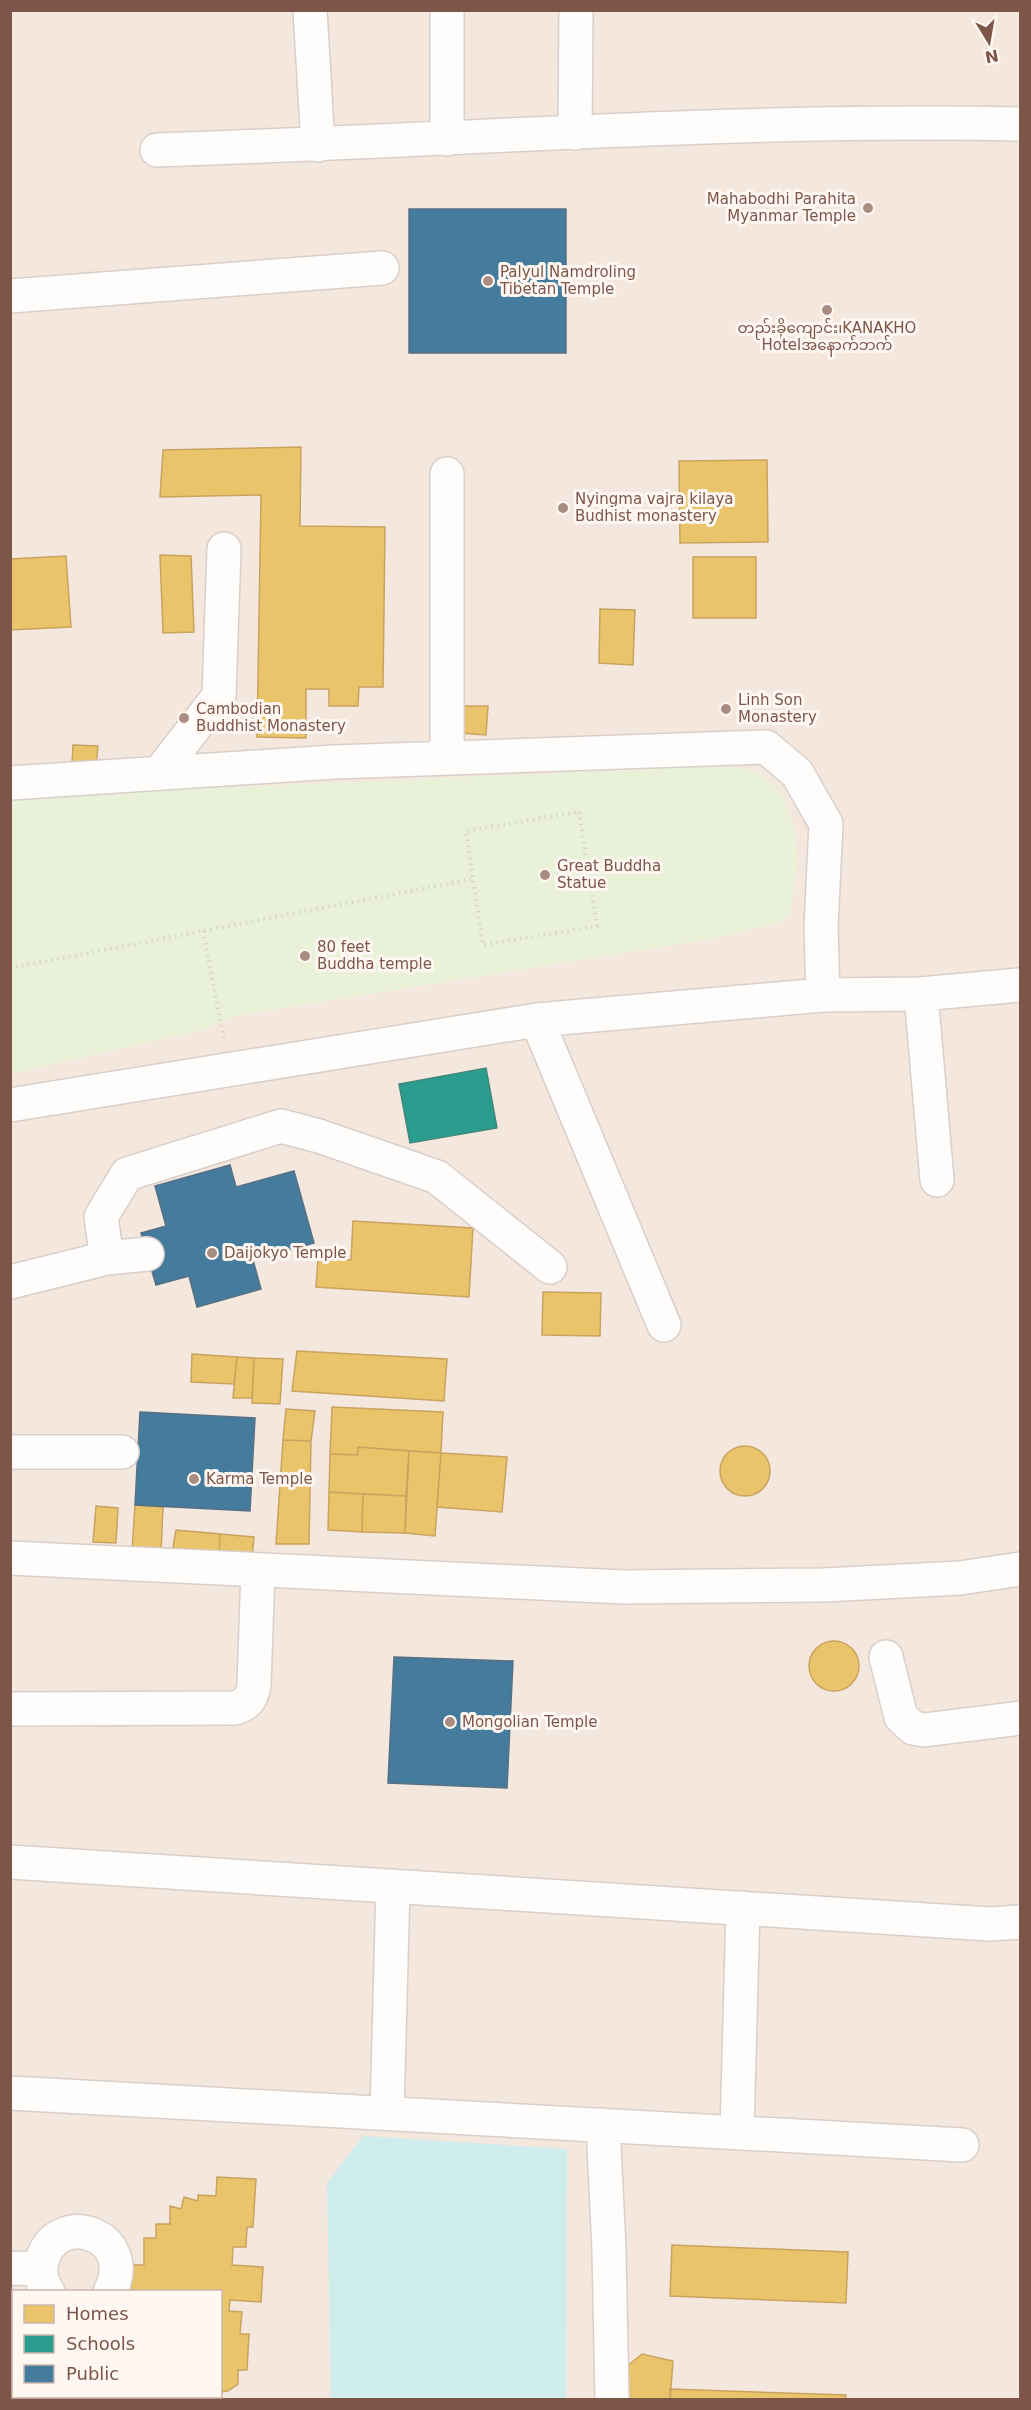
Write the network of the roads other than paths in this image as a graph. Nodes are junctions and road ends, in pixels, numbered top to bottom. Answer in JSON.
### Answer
{"nodes":[{"id":1,"x":310,"y":10,"type":"edge"},
{"id":2,"x":447,"y":10,"type":"edge"},
{"id":3,"x":576,"y":10,"type":"edge"},
{"id":4,"x":1020,"y":124,"type":"edge"},
{"id":5,"x":575,"y":133,"type":"junction"},
{"id":6,"x":447,"y":139,"type":"junction"},
{"id":7,"x":318,"y":145,"type":"junction"},
{"id":8,"x":157,"y":150,"type":"dead end"},
{"id":9,"x":382,"y":268,"type":"dead end"},
{"id":10,"x":10,"y":296,"type":"edge"},
{"id":11,"x":447,"y":474,"type":"dead end"},
{"id":12,"x":224,"y":549,"type":"dead end"},
{"id":13,"x":447,"y":758,"type":"junction"},
{"id":14,"x":160,"y":772,"type":"junction"},
{"id":15,"x":10,"y":783,"type":"edge"},
{"id":16,"x":1020,"y":985,"type":"edge"},
{"id":17,"x":921,"y":994,"type":"junction"},
{"id":18,"x":823,"y":995,"type":"junction"},
{"id":19,"x":537,"y":1020,"type":"junction"},
{"id":20,"x":10,"y":1105,"type":"edge"},
{"id":21,"x":937,"y":1180,"type":"dead end"},
{"id":22,"x":147,"y":1254,"type":"dead end"},
{"id":23,"x":107,"y":1258,"type":"junction"},
{"id":24,"x":550,"y":1267,"type":"dead end"},
{"id":25,"x":10,"y":1282,"type":"edge"},
{"id":26,"x":664,"y":1325,"type":"dead end"},
{"id":27,"x":10,"y":1452,"type":"edge"},
{"id":28,"x":122,"y":1452,"type":"dead end"},
{"id":29,"x":10,"y":1558,"type":"edge"},
{"id":30,"x":1020,"y":1569,"type":"edge"},
{"id":31,"x":258,"y":1570,"type":"junction"},
{"id":32,"x":886,"y":1657,"type":"dead end"},
{"id":33,"x":10,"y":1709,"type":"edge"},
{"id":34,"x":1020,"y":1718,"type":"edge"},
{"id":35,"x":10,"y":1862,"type":"edge"},
{"id":36,"x":393,"y":1886,"type":"junction"},
{"id":37,"x":743,"y":1908,"type":"junction"},
{"id":38,"x":1020,"y":1922,"type":"edge"},
{"id":39,"x":10,"y":2093,"type":"edge"},
{"id":40,"x":387,"y":2113,"type":"junction"},
{"id":41,"x":603,"y":2125,"type":"junction"},
{"id":42,"x":737,"y":2133,"type":"junction"},
{"id":43,"x":962,"y":2145,"type":"dead end"},
{"id":44,"x":33,"y":2276,"type":"edge"},
{"id":45,"x":111,"y":2290,"type":"edge"},
{"id":46,"x":612,"y":2400,"type":"edge"}],
"edges":[{"from":1,"to":7,"type":"street"},
{"from":2,"to":6,"type":"street"},
{"from":3,"to":5,"type":"street"},
{"from":4,"to":5,"type":"street"},
{"from":5,"to":6,"type":"street"},
{"from":6,"to":7,"type":"street"},
{"from":7,"to":8,"type":"street"},
{"from":9,"to":10,"type":"street"},
{"from":11,"to":13,"type":"street"},
{"from":12,"to":14,"type":"street"},
{"from":13,"to":14,"type":"street"},
{"from":13,"to":18,"type":"street"},
{"from":14,"to":15,"type":"street"},
{"from":16,"to":17,"type":"street"},
{"from":17,"to":18,"type":"street"},
{"from":17,"to":21,"type":"street"},
{"from":18,"to":19,"type":"street"},
{"from":19,"to":20,"type":"street"},
{"from":19,"to":26,"type":"street"},
{"from":22,"to":23,"type":"street"},
{"from":23,"to":24,"type":"street"},
{"from":23,"to":25,"type":"street"},
{"from":27,"to":28,"type":"street"},
{"from":29,"to":31,"type":"street"},
{"from":30,"to":31,"type":"street"},
{"from":31,"to":33,"type":"street"},
{"from":32,"to":34,"type":"street"},
{"from":35,"to":36,"type":"street"},
{"from":36,"to":37,"type":"street"},
{"from":36,"to":40,"type":"street"},
{"from":37,"to":38,"type":"street"},
{"from":37,"to":42,"type":"street"},
{"from":39,"to":40,"type":"street"},
{"from":40,"to":41,"type":"street"},
{"from":41,"to":42,"type":"street"},
{"from":41,"to":46,"type":"street"},
{"from":42,"to":43,"type":"street"},
{"from":44,"to":45,"type":"street"}]}
